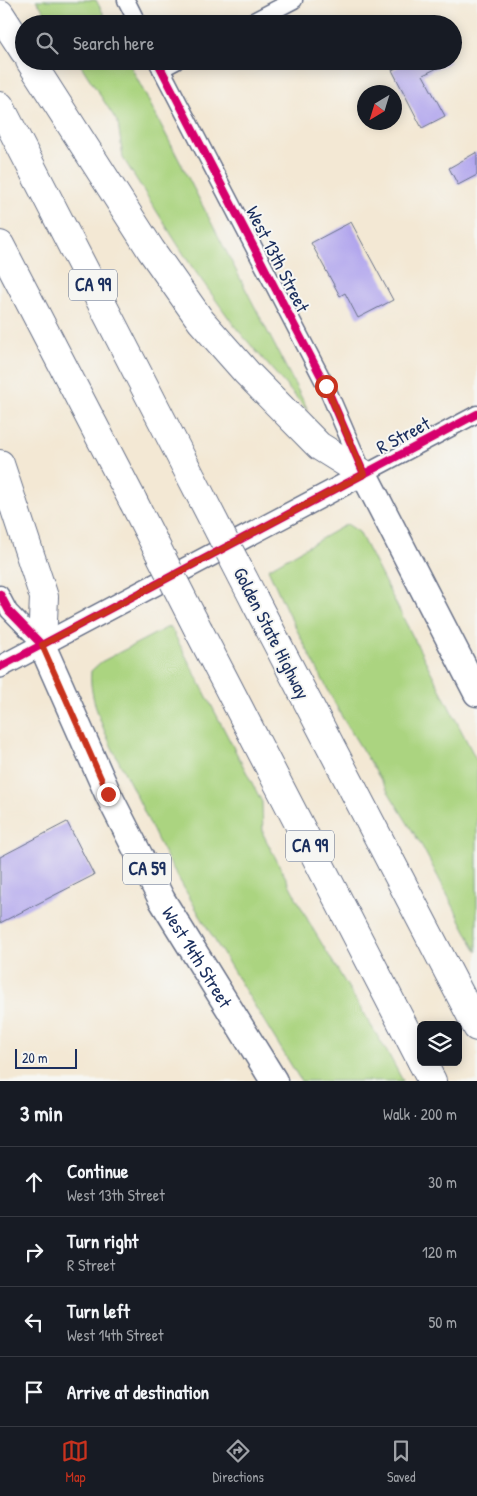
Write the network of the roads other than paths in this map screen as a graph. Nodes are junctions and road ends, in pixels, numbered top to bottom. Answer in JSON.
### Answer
{"nodes":[{"id":1,"x":126,"y":0,"type":"edge"},
{"id":2,"x":294,"y":0,"type":"edge"},
{"id":3,"x":0,"y":14,"type":"edge"},
{"id":4,"x":134,"y":15,"type":"edge"},
{"id":5,"x":265,"y":15,"type":"edge"},
{"id":6,"x":15,"y":37,"type":"edge"},
{"id":7,"x":36,"y":70,"type":"edge"},
{"id":8,"x":168,"y":70,"type":"edge"},
{"id":9,"x":0,"y":106,"type":"edge"},
{"id":10,"x":0,"y":245,"type":"edge"},
{"id":11,"x":477,"y":414,"type":"edge"},
{"id":12,"x":0,"y":464,"type":"edge"},
{"id":13,"x":364,"y":474,"type":"junction"},
{"id":14,"x":0,"y":594,"type":"edge"},
{"id":15,"x":42,"y":645,"type":"junction"},
{"id":16,"x":0,"y":667,"type":"edge"},
{"id":17,"x":477,"y":693,"type":"edge"},
{"id":18,"x":477,"y":1027,"type":"edge"},
{"id":19,"x":417,"y":1053,"type":"edge"},
{"id":20,"x":424,"y":1066,"type":"edge"},
{"id":21,"x":274,"y":1081,"type":"edge"},
{"id":22,"x":432,"y":1081,"type":"edge"}],
"edges":[{"from":1,"to":4,"type":"street"},
{"from":2,"to":5,"type":"street"},
{"from":3,"to":6,"type":"highway"},
{"from":7,"to":13,"type":"highway"},
{"from":8,"to":13,"type":"street","name":"West 13th Street"},
{"from":9,"to":18,"type":"highway","name":"Golden State Highway","number":"CA 99","bridge":true},
{"from":10,"to":19,"type":"highway","number":"CA 99","bridge":true},
{"from":11,"to":13,"type":"street","name":"R Street"},
{"from":12,"to":15,"type":"highway","number":"CA 59"},
{"from":13,"to":15,"type":"street","name":"R Street"},
{"from":13,"to":17,"type":"main road","name":"West 13th Street"},
{"from":14,"to":15,"type":"street","name":"West 14th Street"},
{"from":15,"to":16,"type":"street","name":"R Street"},
{"from":15,"to":21,"type":"main road","name":"West 14th Street","number":"CA 59"},
{"from":20,"to":22,"type":"highway","number":"CA 99"}]}
